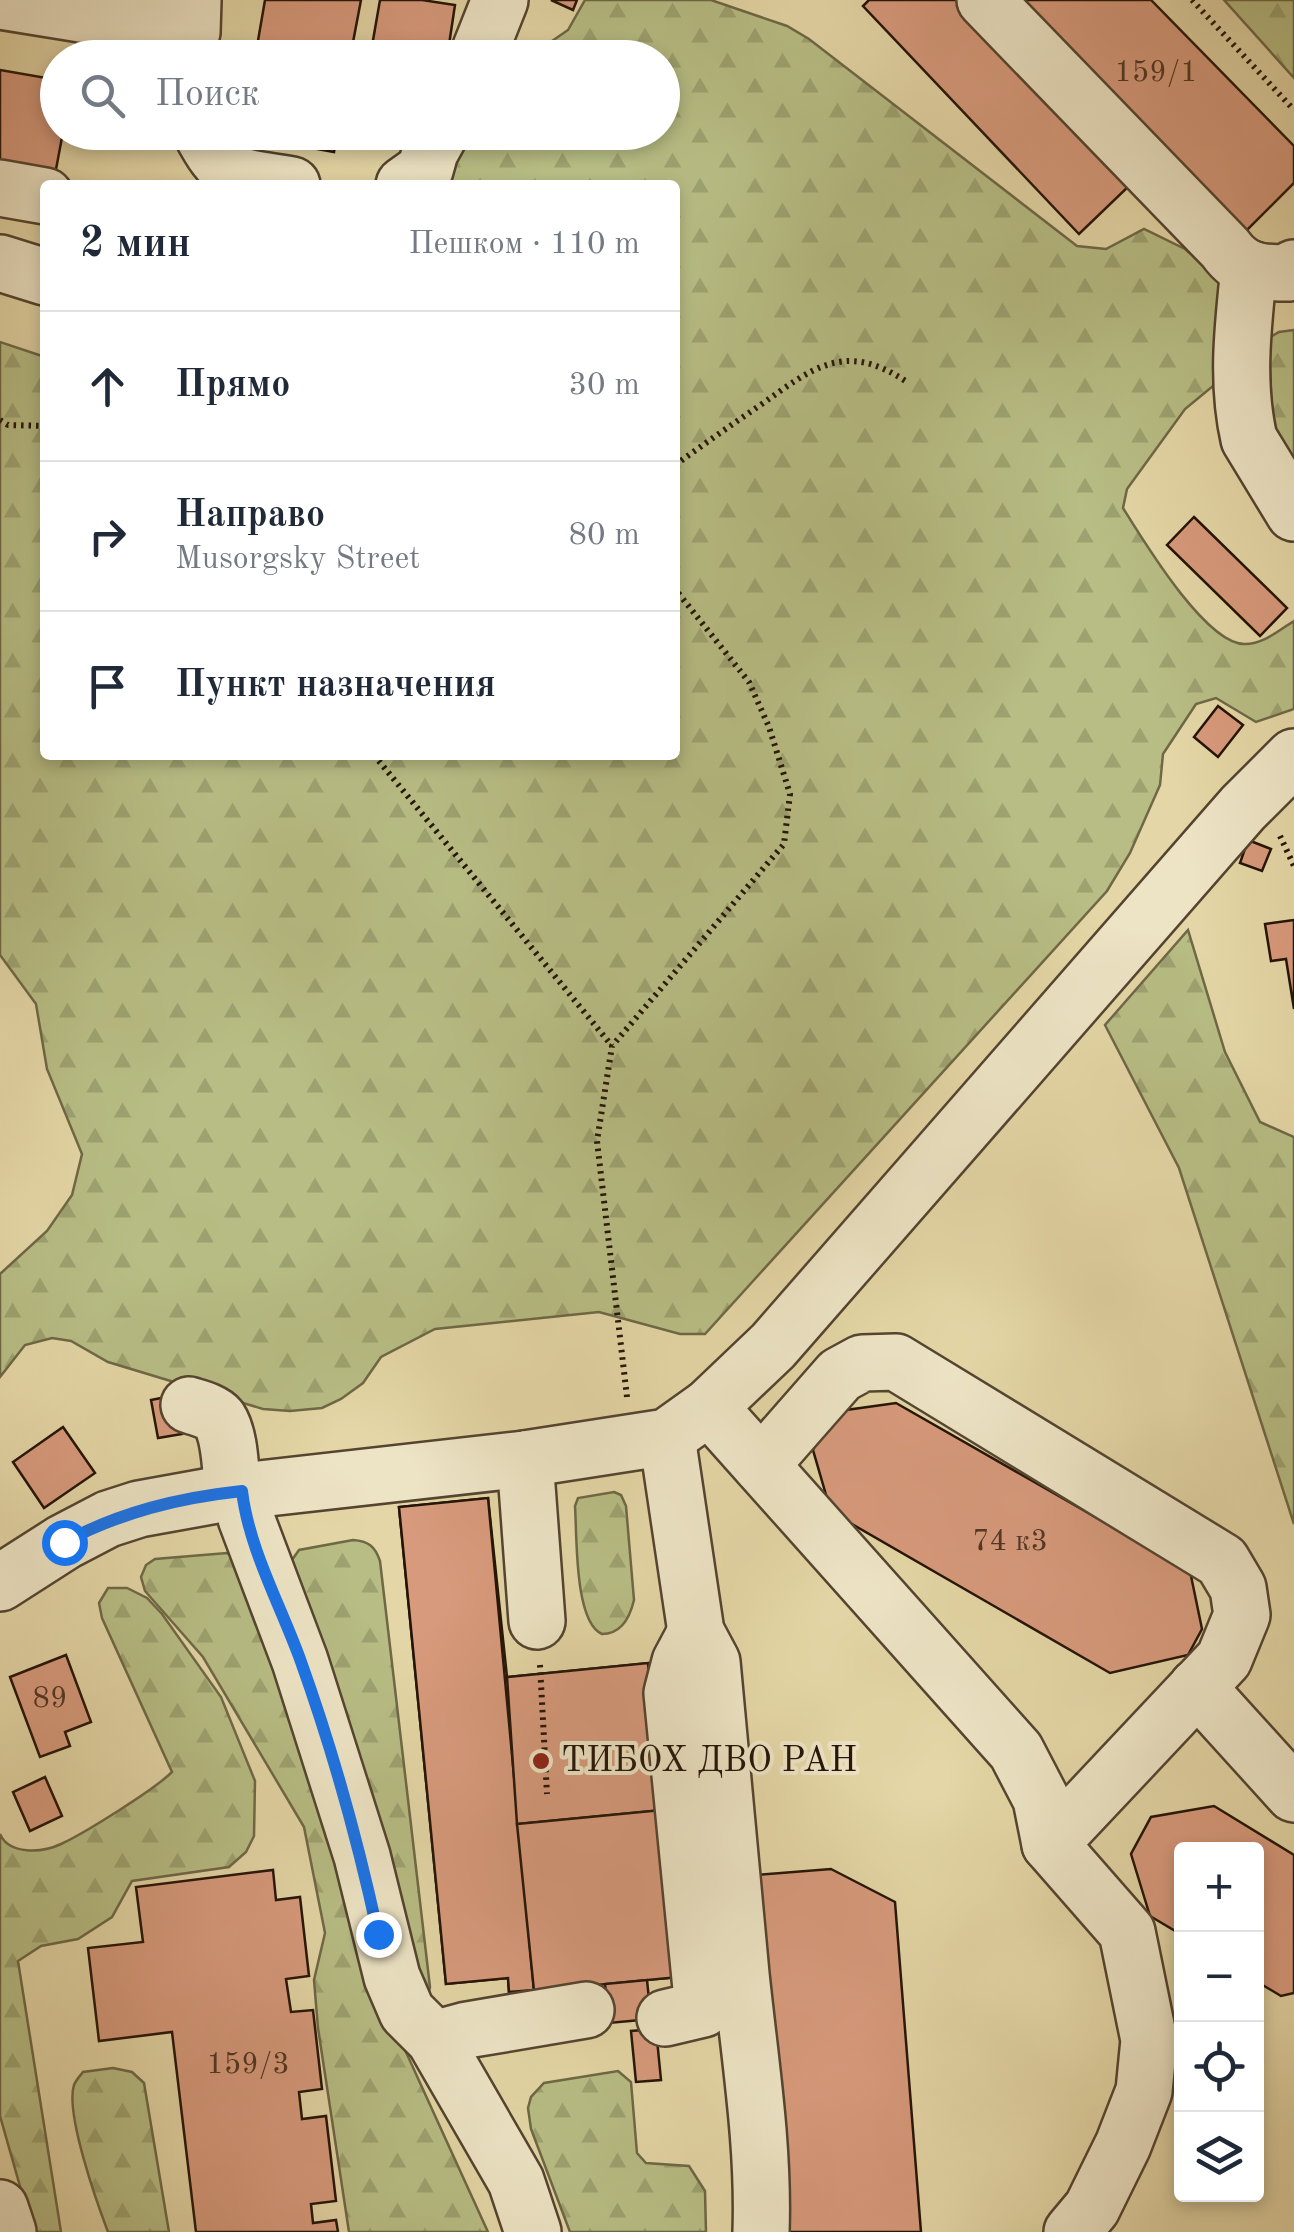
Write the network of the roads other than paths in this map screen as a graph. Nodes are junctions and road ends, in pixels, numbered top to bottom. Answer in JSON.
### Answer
{"nodes":[{"id":1,"x":0,"y":0,"type":"edge"},
{"id":2,"x":500,"y":0,"type":"edge"},
{"id":3,"x":985,"y":0,"type":"edge"},
{"id":4,"x":193,"y":30,"type":"edge"},
{"id":5,"x":485,"y":40,"type":"edge"},
{"id":6,"x":212,"y":150,"type":"edge"},
{"id":7,"x":431,"y":150,"type":"edge"},
{"id":8,"x":266,"y":180,"type":"edge"},
{"id":9,"x":411,"y":180,"type":"edge"},
{"id":10,"x":0,"y":188,"type":"edge"},
{"id":11,"x":40,"y":195,"type":"edge"},
{"id":12,"x":0,"y":263,"type":"edge"},
{"id":13,"x":1271,"y":268,"type":"edge"},
{"id":14,"x":40,"y":275,"type":"edge"},
{"id":15,"x":1294,"y":513,"type":"edge"},
{"id":16,"x":1294,"y":758,"type":"edge"},
{"id":17,"x":189,"y":1405,"type":"dead end"},
{"id":18,"x":669,"y":1428,"type":"junction"},
{"id":19,"x":525,"y":1459,"type":"junction"},
{"id":20,"x":761,"y":1466,"type":"junction"},
{"id":21,"x":238,"y":1492,"type":"junction"},
{"id":22,"x":0,"y":1583,"type":"edge"},
{"id":23,"x":537,"y":1621,"type":"dead end"},
{"id":24,"x":1197,"y":1687,"type":"junction"},
{"id":25,"x":1294,"y":1794,"type":"edge"},
{"id":26,"x":1050,"y":1844,"type":"junction"},
{"id":27,"x":586,"y":2010,"type":"dead end"},
{"id":28,"x":434,"y":2040,"type":"junction"},
{"id":29,"x":0,"y":2208,"type":"edge"},
{"id":30,"x":8,"y":2232,"type":"edge"},
{"id":31,"x":532,"y":2232,"type":"edge"},
{"id":32,"x":761,"y":2232,"type":"edge"},
{"id":33,"x":1072,"y":2232,"type":"edge"}],
"edges":[{"from":1,"to":4,"type":"street"},
{"from":2,"to":5,"type":"street"},
{"from":3,"to":13,"type":"street"},
{"from":6,"to":8,"type":"street"},
{"from":7,"to":9,"type":"street"},
{"from":10,"to":11,"type":"street"},
{"from":12,"to":14,"type":"street"},
{"from":13,"to":15,"type":"street"},
{"from":16,"to":18,"type":"street"},
{"from":17,"to":21,"type":"street"},
{"from":18,"to":19,"type":"street"},
{"from":18,"to":20,"type":"street"},
{"from":18,"to":32,"type":"street"},
{"from":19,"to":21,"type":"street"},
{"from":19,"to":23,"type":"street"},
{"from":20,"to":24,"type":"street"},
{"from":20,"to":26,"type":"street"},
{"from":21,"to":22,"type":"street"},
{"from":21,"to":28,"type":"street"},
{"from":24,"to":25,"type":"street"},
{"from":24,"to":26,"type":"street"},
{"from":26,"to":33,"type":"street"},
{"from":27,"to":28,"type":"street"},
{"from":28,"to":31,"type":"street"},
{"from":29,"to":30,"type":"street"}]}
